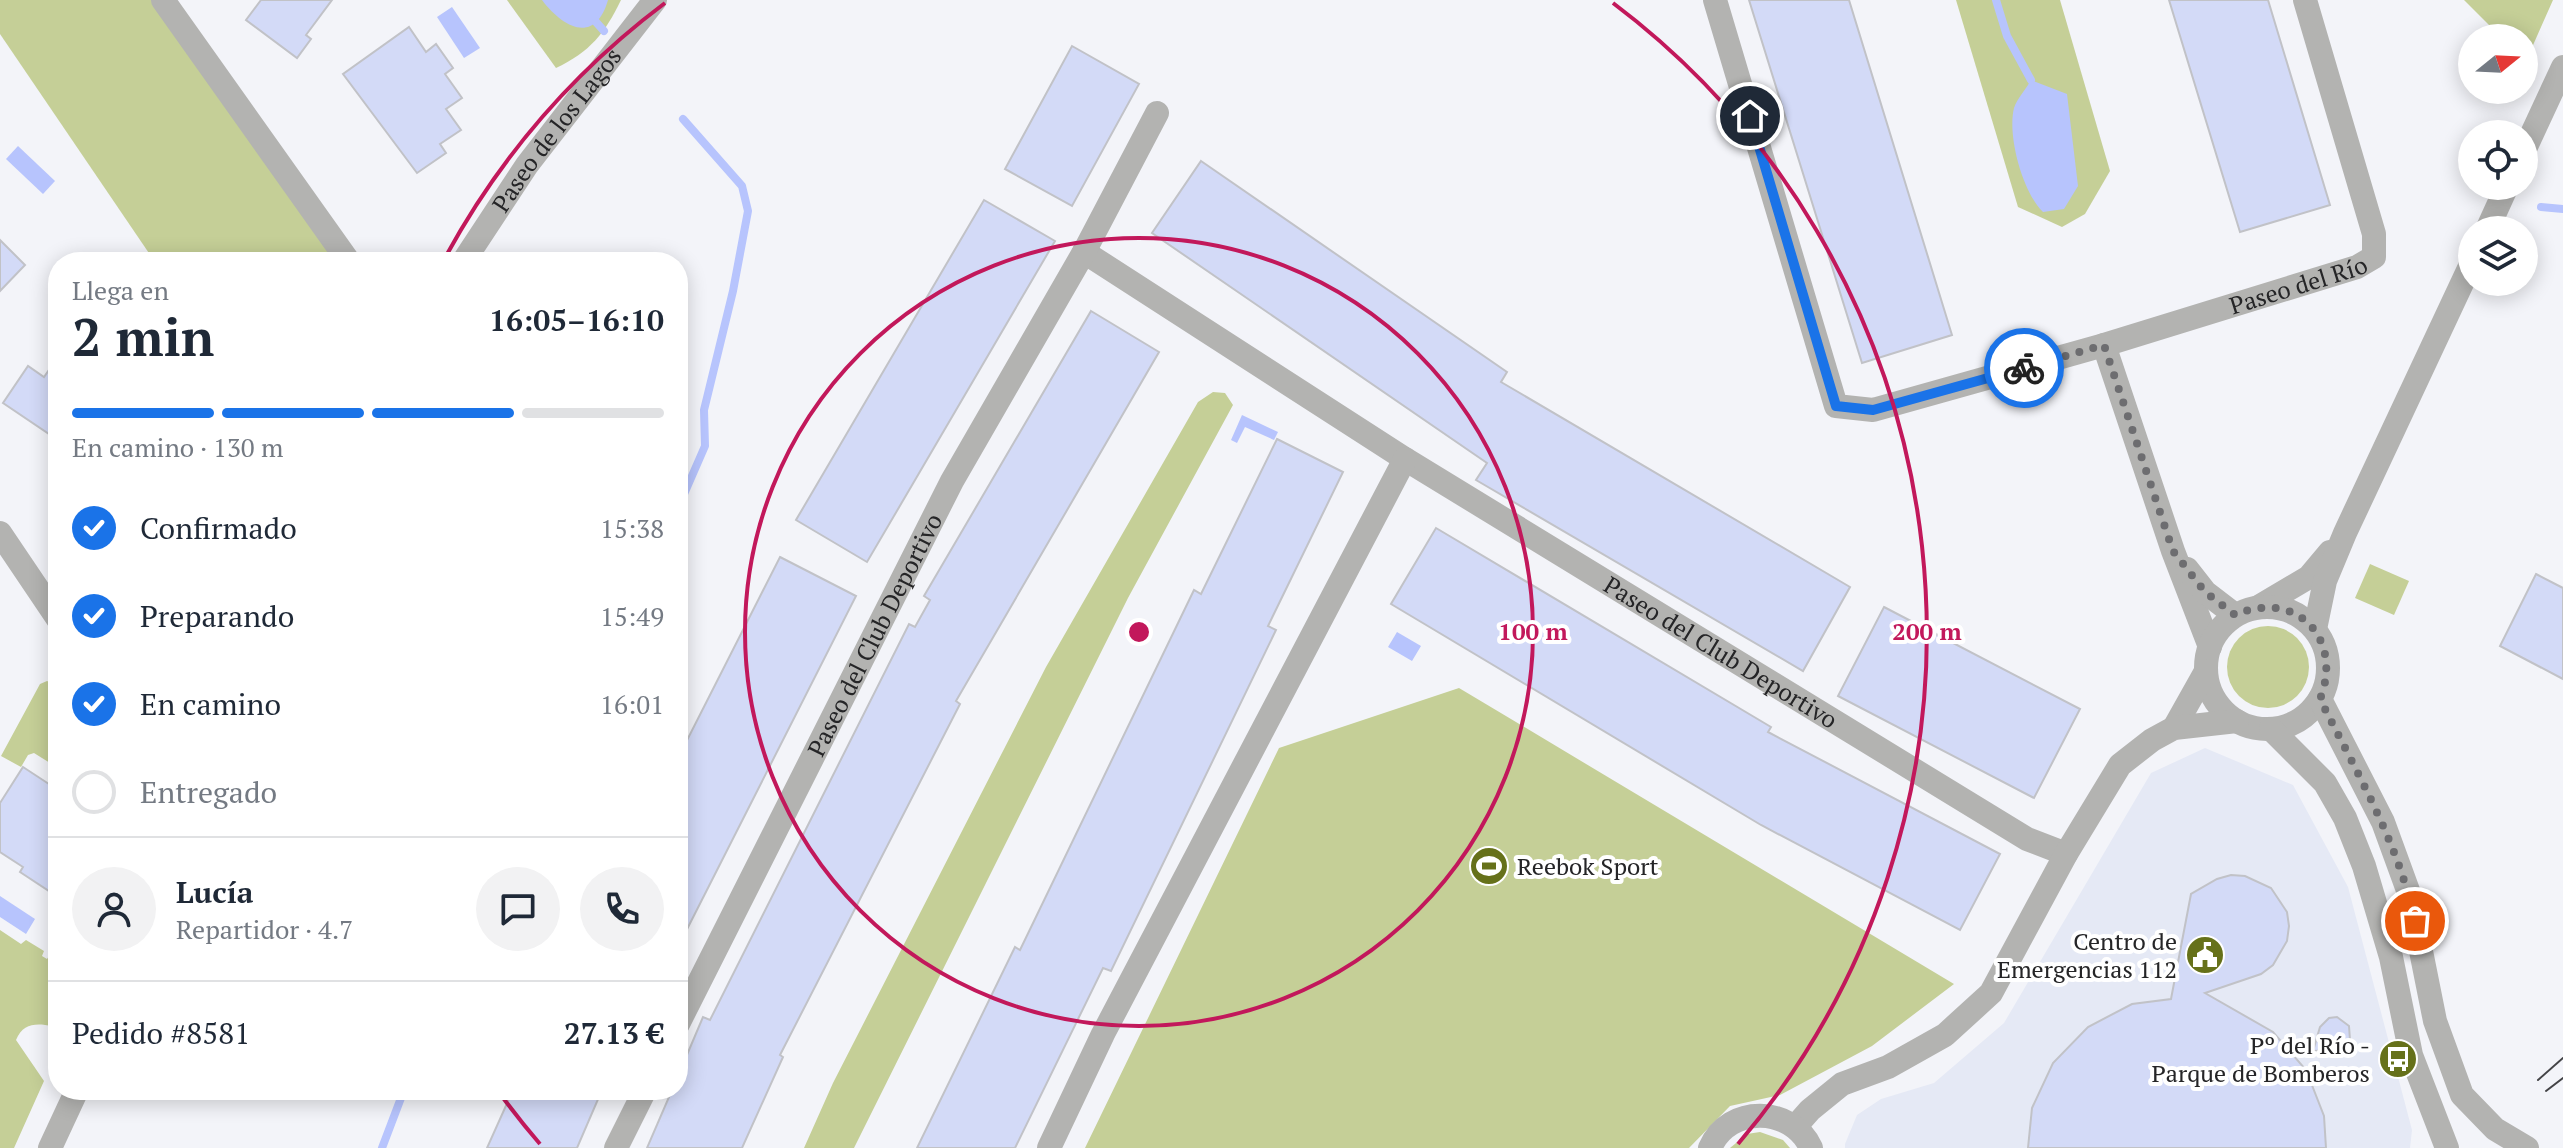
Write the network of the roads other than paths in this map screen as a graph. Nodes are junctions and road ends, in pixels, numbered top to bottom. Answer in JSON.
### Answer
{"nodes":[{"id":1,"x":163,"y":0,"type":"edge"},
{"id":2,"x":655,"y":0,"type":"edge"},
{"id":3,"x":1715,"y":0,"type":"edge"},
{"id":4,"x":2305,"y":0,"type":"edge"},
{"id":5,"x":2563,"y":67,"type":"edge"},
{"id":6,"x":1157,"y":113,"type":"dead end"},
{"id":7,"x":2538,"y":121,"type":"edge"},
{"id":8,"x":342,"y":252,"type":"edge"},
{"id":9,"x":470,"y":252,"type":"edge"},
{"id":10,"x":1084,"y":252,"type":"junction"},
{"id":11,"x":2458,"y":292,"type":"edge"},
{"id":12,"x":2104,"y":345,"type":"junction"},
{"id":13,"x":1405,"y":459,"type":"junction"},
{"id":14,"x":0,"y":533,"type":"edge"},
{"id":15,"x":2345,"y":533,"type":"junction"},
{"id":16,"x":2173,"y":551,"type":"junction"},
{"id":17,"x":48,"y":604,"type":"edge"},
{"id":18,"x":2260,"y":606,"type":"junction"},
{"id":19,"x":2235,"y":615,"type":"junction"},
{"id":20,"x":2315,"y":629,"type":"junction"},
{"id":21,"x":2208,"y":659,"type":"junction"},
{"id":22,"x":2320,"y":699,"type":"junction"},
{"id":23,"x":2237,"y":721,"type":"junction"},
{"id":24,"x":2174,"y":728,"type":"junction"},
{"id":25,"x":2271,"y":729,"type":"junction"},
{"id":26,"x":2066,"y":854,"type":"junction"},
{"id":27,"x":688,"y":1004,"type":"edge"},
{"id":28,"x":72,"y":1100,"type":"edge"},
{"id":29,"x":640,"y":1100,"type":"edge"},
{"id":30,"x":1795,"y":1127,"type":"junction"},
{"id":31,"x":50,"y":1148,"type":"edge"},
{"id":32,"x":616,"y":1148,"type":"edge"},
{"id":33,"x":1049,"y":1148,"type":"edge"},
{"id":34,"x":1710,"y":1148,"type":"edge"},
{"id":35,"x":1811,"y":1148,"type":"edge"},
{"id":36,"x":2447,"y":1148,"type":"edge"},
{"id":37,"x":2527,"y":1148,"type":"edge"}],
"edges":[{"from":1,"to":8,"type":"street"},
{"from":2,"to":9,"type":"street","name":"Paseo de los Lagos"},
{"from":3,"to":12,"type":"street","name":"Paseo del Río"},
{"from":4,"to":12,"type":"street","name":"Paseo del Río"},
{"from":5,"to":7,"type":"street"},
{"from":6,"to":10,"type":"street","name":"Paseo del Club Deportivo"},
{"from":10,"to":13,"type":"street","name":"Paseo del Club Deportivo"},
{"from":10,"to":27,"type":"street","name":"Paseo del Club Deportivo"},
{"from":11,"to":15,"type":"street"},
{"from":12,"to":16,"type":"street"},
{"from":13,"to":26,"type":"street","name":"Paseo del Club Deportivo"},
{"from":13,"to":33,"type":"street"},
{"from":14,"to":17,"type":"street"},
{"from":15,"to":18,"type":"street"},
{"from":15,"to":20,"type":"street"},
{"from":16,"to":19,"type":"street"},
{"from":16,"to":21,"type":"street"},
{"from":18,"to":19,"type":"street"},
{"from":18,"to":20,"type":"street"},
{"from":19,"to":21,"type":"street"},
{"from":20,"to":22,"type":"street"},
{"from":21,"to":23,"type":"street"},
{"from":21,"to":24,"type":"street"},
{"from":22,"to":25,"type":"street"},
{"from":22,"to":37,"type":"street"},
{"from":23,"to":24,"type":"street"},
{"from":23,"to":25,"type":"street"},
{"from":24,"to":26,"type":"street"},
{"from":25,"to":36,"type":"street"},
{"from":26,"to":30,"type":"street"},
{"from":28,"to":31,"type":"street"},
{"from":29,"to":32,"type":"street"},
{"from":30,"to":34,"type":"street"},
{"from":30,"to":35,"type":"street"}]}
